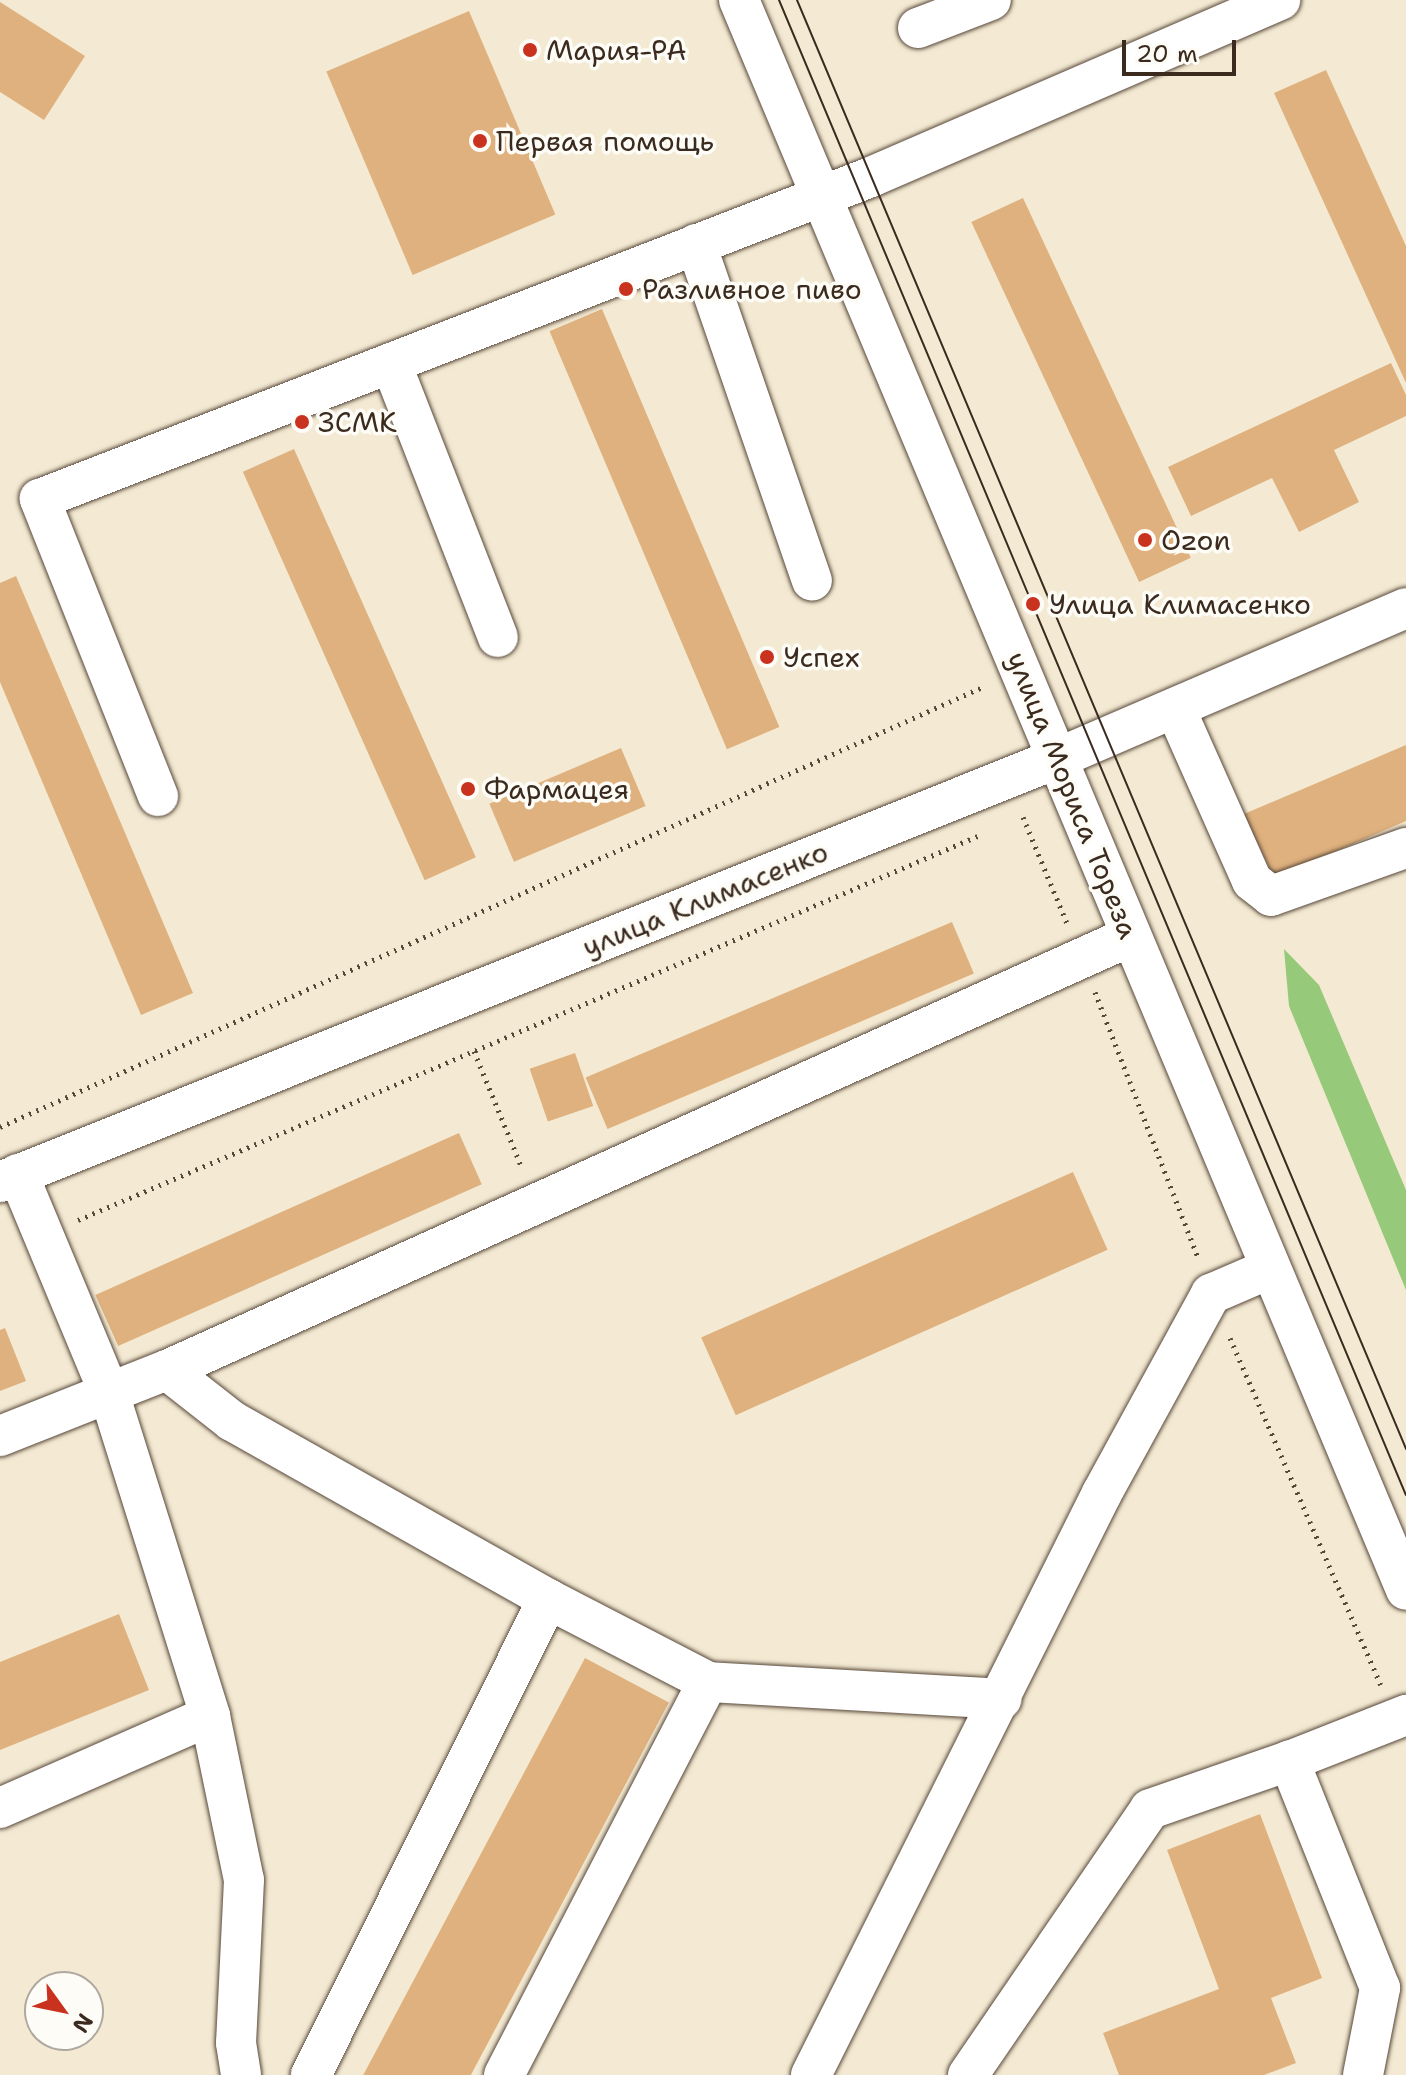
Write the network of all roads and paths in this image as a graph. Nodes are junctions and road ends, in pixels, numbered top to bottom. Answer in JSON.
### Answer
{"nodes":[{"id":1,"x":739,"y":0,"type":"edge"},
{"id":2,"x":991,"y":0,"type":"edge"},
{"id":3,"x":1280,"y":0,"type":"edge"},
{"id":4,"x":918,"y":28,"type":"dead end"},
{"id":5,"x":820,"y":197,"type":"junction"},
{"id":6,"x":696,"y":244,"type":"junction"},
{"id":7,"x":391,"y":363,"type":"junction"},
{"id":8,"x":812,"y":581,"type":"dead end"},
{"id":9,"x":1406,"y":608,"type":"edge"},
{"id":10,"x":498,"y":637,"type":"dead end"},
{"id":11,"x":1021,"y":669,"type":"junction"},
{"id":12,"x":1175,"y":708,"type":"junction"},
{"id":13,"x":1058,"y":758,"type":"junction"},
{"id":14,"x":1073,"y":795,"type":"junction"},
{"id":15,"x":158,"y":796,"type":"dead end"},
{"id":16,"x":1009,"y":823,"type":"dead end"},
{"id":17,"x":994,"y":829,"type":"dead end"},
{"id":18,"x":1406,"y":848,"type":"edge"},
{"id":19,"x":1131,"y":936,"type":"junction"},
{"id":20,"x":474,"y":1051,"type":"junction"},
{"id":21,"x":0,"y":1127,"type":"edge"},
{"id":22,"x":9,"y":1178,"type":"edge"},
{"id":23,"x":537,"y":1204,"type":"junction"},
{"id":24,"x":45,"y":1234,"type":"junction"},
{"id":25,"x":1269,"y":1269,"type":"junction"},
{"id":26,"x":167,"y":1370,"type":"junction"},
{"id":27,"x":108,"y":1390,"type":"junction"},
{"id":28,"x":0,"y":1436,"type":"edge"},
{"id":29,"x":1406,"y":1590,"type":"edge"},
{"id":30,"x":548,"y":1599,"type":"junction"},
{"id":31,"x":708,"y":1682,"type":"junction"},
{"id":32,"x":1002,"y":1699,"type":"junction"},
{"id":33,"x":1406,"y":1715,"type":"edge"},
{"id":34,"x":210,"y":1716,"type":"junction"},
{"id":35,"x":1289,"y":1761,"type":"junction"},
{"id":36,"x":0,"y":1808,"type":"edge"},
{"id":37,"x":241,"y":2075,"type":"edge"},
{"id":38,"x":311,"y":2075,"type":"edge"},
{"id":39,"x":504,"y":2075,"type":"edge"},
{"id":40,"x":811,"y":2075,"type":"edge"},
{"id":41,"x":968,"y":2075,"type":"edge"},
{"id":42,"x":1363,"y":2075,"type":"edge"}],
"edges":[{"from":1,"to":5,"type":"street","name":"улица Мориса Тореза"},
{"from":2,"to":4,"type":"street"},
{"from":3,"to":5,"type":"street"},
{"from":5,"to":6,"type":"street"},
{"from":5,"to":11,"type":"street","name":"улица Мориса Тореза"},
{"from":6,"to":7,"type":"street"},
{"from":6,"to":8,"type":"street"},
{"from":7,"to":10,"type":"street"},
{"from":7,"to":15,"type":"street"},
{"from":9,"to":12,"type":"street","name":"улица Климасенко"},
{"from":11,"to":13,"type":"street","name":"улица Мориса Тореза"},
{"from":11,"to":21,"type":"path"},
{"from":12,"to":13,"type":"street","name":"улица Климасенко"},
{"from":12,"to":18,"type":"street"},
{"from":13,"to":14,"type":"street","name":"улица Мориса Тореза"},
{"from":13,"to":22,"type":"street","name":"улица Климасенко"},
{"from":14,"to":16,"type":"path"},
{"from":14,"to":19,"type":"street","name":"улица Мориса Тореза"},
{"from":17,"to":20,"type":"path"},
{"from":19,"to":23,"type":"street"},
{"from":19,"to":25,"type":"street","name":"улица Мориса Тореза"},
{"from":20,"to":23,"type":"path"},
{"from":20,"to":24,"type":"path"},
{"from":22,"to":24,"type":"street"},
{"from":23,"to":26,"type":"street"},
{"from":24,"to":27,"type":"street"},
{"from":25,"to":29,"type":"street","name":"улица Мориса Тореза"},
{"from":25,"to":32,"type":"street"},
{"from":26,"to":27,"type":"street"},
{"from":26,"to":30,"type":"street"},
{"from":27,"to":28,"type":"street"},
{"from":27,"to":34,"type":"street"},
{"from":30,"to":31,"type":"street"},
{"from":30,"to":38,"type":"street"},
{"from":31,"to":32,"type":"street"},
{"from":31,"to":39,"type":"street"},
{"from":32,"to":40,"type":"street"},
{"from":33,"to":35,"type":"street"},
{"from":34,"to":36,"type":"street"},
{"from":34,"to":37,"type":"street"},
{"from":35,"to":41,"type":"street"},
{"from":35,"to":42,"type":"street"}]}
